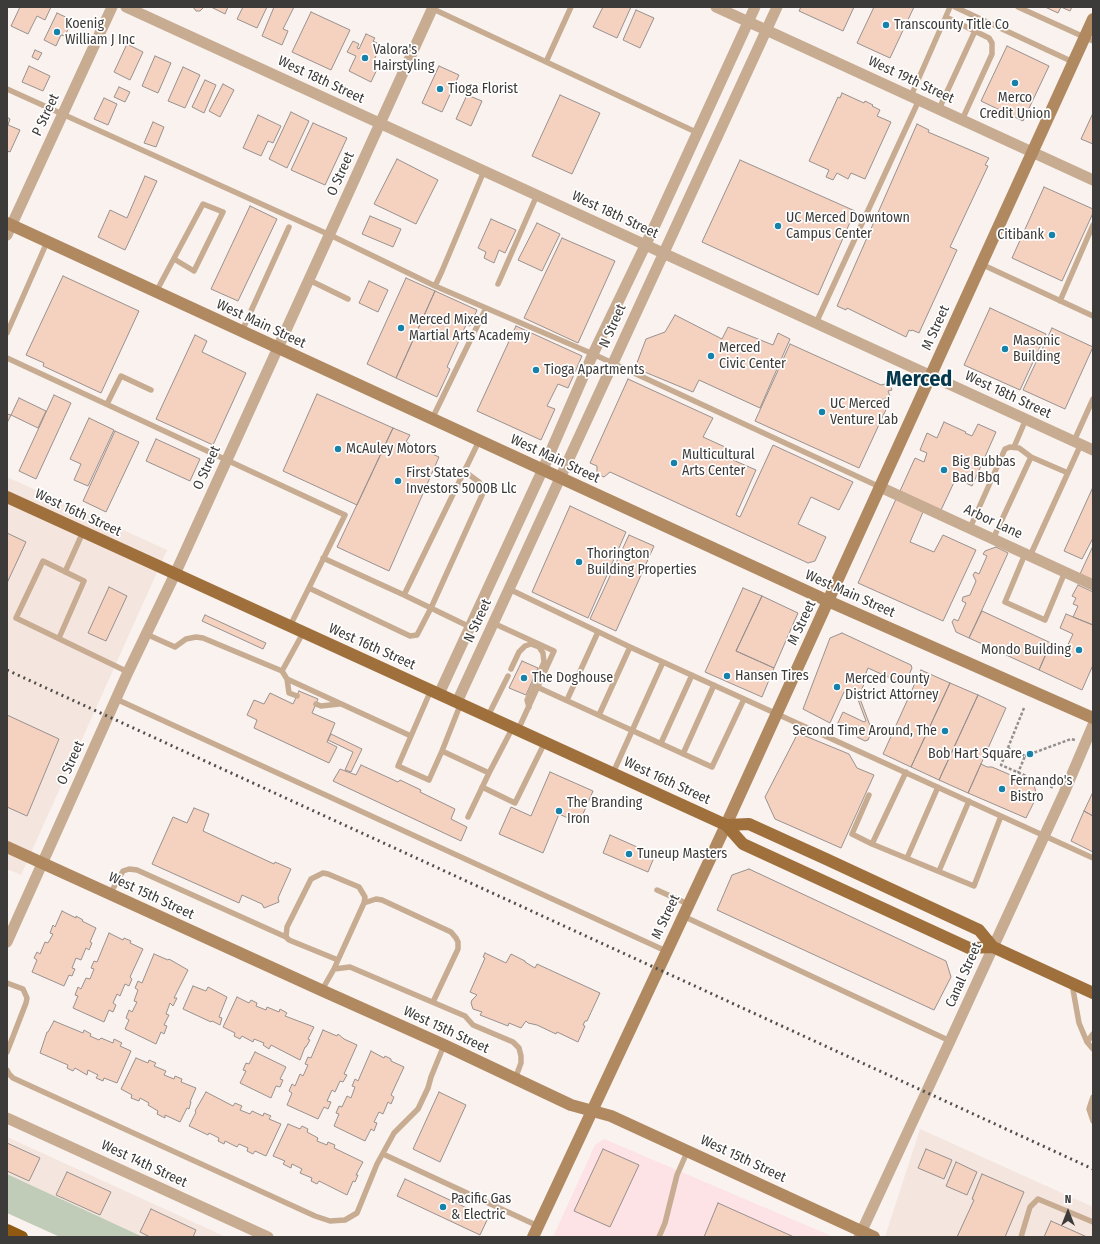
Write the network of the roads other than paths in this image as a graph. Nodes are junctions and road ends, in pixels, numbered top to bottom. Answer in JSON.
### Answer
{"nodes":[{"id":1,"x":112,"y":7,"type":"edge"},
{"id":2,"x":126,"y":7,"type":"edge"},
{"id":3,"x":571,"y":7,"type":"edge"},
{"id":4,"x":716,"y":7,"type":"edge"},
{"id":5,"x":755,"y":7,"type":"edge"},
{"id":6,"x":777,"y":7,"type":"edge"},
{"id":7,"x":950,"y":7,"type":"edge"},
{"id":8,"x":955,"y":7,"type":"edge"},
{"id":9,"x":1018,"y":7,"type":"edge"},
{"id":10,"x":432,"y":8,"type":"edge"},
{"id":11,"x":946,"y":17,"type":"junction"},
{"id":12,"x":1093,"y":19,"type":"edge"},
{"id":13,"x":749,"y":22,"type":"junction"},
{"id":14,"x":766,"y":30,"type":"junction"},
{"id":15,"x":975,"y":31,"type":"junction"},
{"id":16,"x":1089,"y":39,"type":"edge"},
{"id":17,"x":546,"y":62,"type":"junction"},
{"id":18,"x":1073,"y":62,"type":"junction"},
{"id":19,"x":7,"y":89,"type":"edge"},
{"id":20,"x":915,"y":98,"type":"junction"},
{"id":21,"x":939,"y":109,"type":"junction"},
{"id":22,"x":63,"y":114,"type":"junction"},
{"id":23,"x":962,"y":120,"type":"junction"},
{"id":24,"x":379,"y":124,"type":"junction"},
{"id":25,"x":698,"y":133,"type":"junction"},
{"id":26,"x":1032,"y":152,"type":"junction"},
{"id":27,"x":484,"y":171,"type":"junction"},
{"id":28,"x":1093,"y":180,"type":"edge"},
{"id":29,"x":537,"y":196,"type":"junction"},
{"id":30,"x":1093,"y":225,"type":"edge"},
{"id":31,"x":289,"y":227,"type":"dead end"},
{"id":32,"x":8,"y":228,"type":"edge"},
{"id":33,"x":330,"y":235,"type":"junction"},
{"id":34,"x":47,"y":242,"type":"junction"},
{"id":35,"x":645,"y":245,"type":"junction"},
{"id":36,"x":663,"y":253,"type":"junction"},
{"id":37,"x":174,"y":259,"type":"junction"},
{"id":38,"x":981,"y":264,"type":"junction"},
{"id":39,"x":309,"y":280,"type":"junction"},
{"id":40,"x":498,"y":284,"type":"dead end"},
{"id":41,"x":435,"y":286,"type":"junction"},
{"id":42,"x":156,"y":292,"type":"junction"},
{"id":43,"x":348,"y":299,"type":"dead end"},
{"id":44,"x":1060,"y":301,"type":"junction"},
{"id":45,"x":486,"y":308,"type":"junction"},
{"id":46,"x":1092,"y":314,"type":"edge"},
{"id":47,"x":816,"y":323,"type":"junction"},
{"id":48,"x":242,"y":331,"type":"junction"},
{"id":49,"x":7,"y":333,"type":"edge"},
{"id":50,"x":278,"y":348,"type":"junction"},
{"id":51,"x":593,"y":354,"type":"junction"},
{"id":52,"x":7,"y":358,"type":"edge"},
{"id":53,"x":613,"y":364,"type":"junction"},
{"id":54,"x":931,"y":376,"type":"junction"},
{"id":55,"x":151,"y":390,"type":"dead end"},
{"id":56,"x":1093,"y":398,"type":"edge"},
{"id":57,"x":107,"y":404,"type":"junction"},
{"id":58,"x":432,"y":419,"type":"junction"},
{"id":59,"x":1026,"y":419,"type":"junction"},
{"id":60,"x":479,"y":440,"type":"junction"},
{"id":61,"x":1077,"y":443,"type":"junction"},
{"id":62,"x":1014,"y":447,"type":"junction"},
{"id":63,"x":1093,"y":450,"type":"edge"},
{"id":64,"x":1031,"y":457,"type":"junction"},
{"id":65,"x":227,"y":460,"type":"junction"},
{"id":66,"x":543,"y":470,"type":"junction"},
{"id":67,"x":464,"y":471,"type":"junction"},
{"id":68,"x":1068,"y":473,"type":"junction"},
{"id":69,"x":560,"y":478,"type":"junction"},
{"id":70,"x":880,"y":487,"type":"junction"},
{"id":71,"x":7,"y":497,"type":"edge"},
{"id":72,"x":970,"y":528,"type":"junction"},
{"id":73,"x":83,"y":532,"type":"junction"},
{"id":74,"x":993,"y":539,"type":"junction"},
{"id":75,"x":1027,"y":555,"type":"junction"},
{"id":76,"x":323,"y":558,"type":"junction"},
{"id":77,"x":65,"y":572,"type":"junction"},
{"id":78,"x":1065,"y":572,"type":"junction"},
{"id":79,"x":175,"y":574,"type":"junction"},
{"id":80,"x":1093,"y":585,"type":"edge"},
{"id":81,"x":308,"y":588,"type":"junction"},
{"id":82,"x":509,"y":589,"type":"junction"},
{"id":83,"x":404,"y":595,"type":"junction"},
{"id":84,"x":828,"y":601,"type":"junction"},
{"id":85,"x":431,"y":608,"type":"junction"},
{"id":86,"x":493,"y":623,"type":"junction"},
{"id":87,"x":290,"y":626,"type":"junction"},
{"id":88,"x":470,"y":627,"type":"junction"},
{"id":89,"x":598,"y":632,"type":"junction"},
{"id":90,"x":303,"y":633,"type":"junction"},
{"id":91,"x":146,"y":634,"type":"junction"},
{"id":92,"x":59,"y":638,"type":"junction"},
{"id":93,"x":630,"y":648,"type":"junction"},
{"id":94,"x":663,"y":662,"type":"junction"},
{"id":95,"x":511,"y":668,"type":"dead end"},
{"id":96,"x":128,"y":672,"type":"junction"},
{"id":97,"x":282,"y":672,"type":"junction"},
{"id":98,"x":508,"y":676,"type":"dead end"},
{"id":99,"x":692,"y":676,"type":"junction"},
{"id":100,"x":287,"y":679,"type":"junction"},
{"id":101,"x":714,"y":685,"type":"junction"},
{"id":102,"x":537,"y":687,"type":"junction"},
{"id":103,"x":435,"y":692,"type":"junction"},
{"id":104,"x":296,"y":696,"type":"dead end"},
{"id":105,"x":116,"y":699,"type":"junction"},
{"id":106,"x":744,"y":699,"type":"junction"},
{"id":107,"x":567,"y":700,"type":"junction"},
{"id":108,"x":459,"y":702,"type":"junction"},
{"id":109,"x":316,"y":704,"type":"dead end"},
{"id":110,"x":340,"y":704,"type":"junction"},
{"id":111,"x":529,"y":707,"type":"junction"},
{"id":112,"x":776,"y":713,"type":"junction"},
{"id":113,"x":599,"y":715,"type":"junction"},
{"id":114,"x":488,"y":716,"type":"junction"},
{"id":115,"x":1093,"y":718,"type":"edge"},
{"id":116,"x":1093,"y":725,"type":"edge"},
{"id":117,"x":516,"y":728,"type":"junction"},
{"id":118,"x":632,"y":730,"type":"junction"},
{"id":119,"x":411,"y":736,"type":"junction"},
{"id":120,"x":545,"y":742,"type":"junction"},
{"id":121,"x":661,"y":743,"type":"junction"},
{"id":122,"x":442,"y":751,"type":"junction"},
{"id":123,"x":683,"y":754,"type":"junction"},
{"id":124,"x":906,"y":772,"type":"junction"},
{"id":125,"x":489,"y":773,"type":"junction"},
{"id":126,"x":613,"y":773,"type":"junction"},
{"id":127,"x":482,"y":787,"type":"junction"},
{"id":128,"x":938,"y":787,"type":"junction"},
{"id":129,"x":870,"y":794,"type":"dead end"},
{"id":130,"x":969,"y":801,"type":"junction"},
{"id":131,"x":1001,"y":816,"type":"junction"},
{"id":132,"x":468,"y":817,"type":"dead end"},
{"id":133,"x":726,"y":825,"type":"junction"},
{"id":134,"x":1044,"y":835,"type":"junction"},
{"id":135,"x":872,"y":844,"type":"junction"},
{"id":136,"x":7,"y":847,"type":"edge"},
{"id":137,"x":906,"y":858,"type":"junction"},
{"id":138,"x":1093,"y":858,"type":"edge"},
{"id":139,"x":43,"y":864,"type":"junction"},
{"id":140,"x":939,"y":871,"type":"junction"},
{"id":141,"x":657,"y":890,"type":"dead end"},
{"id":142,"x":110,"y":894,"type":"junction"},
{"id":143,"x":364,"y":903,"type":"junction"},
{"id":144,"x":688,"y":904,"type":"junction"},
{"id":145,"x":683,"y":916,"type":"junction"},
{"id":146,"x":286,"y":937,"type":"junction"},
{"id":147,"x":7,"y":942,"type":"edge"},
{"id":148,"x":993,"y":947,"type":"junction"},
{"id":149,"x":666,"y":951,"type":"junction"},
{"id":150,"x":338,"y":960,"type":"junction"},
{"id":151,"x":334,"y":969,"type":"junction"},
{"id":152,"x":7,"y":983,"type":"edge"},
{"id":153,"x":1072,"y":983,"type":"junction"},
{"id":154,"x":321,"y":990,"type":"junction"},
{"id":155,"x":1093,"y":993,"type":"edge"},
{"id":156,"x":433,"y":1002,"type":"junction"},
{"id":157,"x":1093,"y":1034,"type":"edge"},
{"id":158,"x":950,"y":1041,"type":"junction"},
{"id":159,"x":1087,"y":1042,"type":"junction"},
{"id":160,"x":444,"y":1044,"type":"junction"},
{"id":161,"x":1093,"y":1049,"type":"edge"},
{"id":162,"x":7,"y":1052,"type":"edge"},
{"id":163,"x":7,"y":1070,"type":"edge"},
{"id":164,"x":514,"y":1079,"type":"junction"},
{"id":165,"x":1093,"y":1098,"type":"edge"},
{"id":166,"x":592,"y":1110,"type":"junction"},
{"id":167,"x":7,"y":1118,"type":"edge"},
{"id":168,"x":1093,"y":1121,"type":"edge"},
{"id":169,"x":688,"y":1150,"type":"junction"},
{"id":170,"x":383,"y":1154,"type":"junction"},
{"id":171,"x":1093,"y":1222,"type":"edge"},
{"id":172,"x":7,"y":1230,"type":"edge"},
{"id":173,"x":536,"y":1232,"type":"edge"},
{"id":174,"x":860,"y":1234,"type":"edge"},
{"id":175,"x":22,"y":1237,"type":"edge"},
{"id":176,"x":268,"y":1237,"type":"edge"},
{"id":177,"x":659,"y":1237,"type":"edge"},
{"id":178,"x":874,"y":1237,"type":"edge"},
{"id":179,"x":1020,"y":1237,"type":"edge"}],
"edges":[{"from":1,"to":22,"type":"street","name":"P Street"},
{"from":2,"to":24,"type":"street","name":"West 18th Street"},
{"from":3,"to":17,"type":"lane"},
{"from":4,"to":13,"type":"street","name":"West 19th Street"},
{"from":5,"to":13,"type":"street","name":"N Street"},
{"from":6,"to":14,"type":"street","name":"N Street"},
{"from":7,"to":11,"type":"lane"},
{"from":8,"to":18,"type":"lane"},
{"from":9,"to":16,"type":"lane"},
{"from":10,"to":17,"type":"lane"},
{"from":10,"to":24,"type":"street","name":"O Street"},
{"from":11,"to":15,"type":"lane"},
{"from":11,"to":20,"type":"lane"},
{"from":12,"to":16,"type":"street","name":"M Street"},
{"from":13,"to":14,"type":"street","name":"West 19th Street"},
{"from":13,"to":25,"type":"street","name":"N Street"},
{"from":14,"to":20,"type":"street","name":"West 19th Street"},
{"from":14,"to":36,"type":"street","name":"N Street"},
{"from":15,"to":21,"type":"lane"},
{"from":15,"to":23,"type":"lane"},
{"from":16,"to":18,"type":"street","name":"M Street"},
{"from":17,"to":25,"type":"lane"},
{"from":18,"to":26,"type":"street","name":"M Street"},
{"from":19,"to":22,"type":"lane"},
{"from":20,"to":21,"type":"street","name":"West 19th Street"},
{"from":20,"to":47,"type":"lane"},
{"from":21,"to":23,"type":"street","name":"West 19th Street"},
{"from":22,"to":32,"type":"street","name":"P Street"},
{"from":22,"to":33,"type":"lane"},
{"from":23,"to":26,"type":"street","name":"West 19th Street"},
{"from":24,"to":27,"type":"street","name":"West 18th Street"},
{"from":24,"to":33,"type":"street","name":"O Street"},
{"from":25,"to":35,"type":"street","name":"N Street"},
{"from":26,"to":28,"type":"street","name":"West 19th Street"},
{"from":26,"to":38,"type":"street","name":"M Street"},
{"from":27,"to":29,"type":"street","name":"West 18th Street"},
{"from":27,"to":41,"type":"lane"},
{"from":29,"to":35,"type":"street","name":"West 18th Street"},
{"from":29,"to":40,"type":"lane"},
{"from":30,"to":44,"type":"lane"},
{"from":31,"to":48,"type":"lane"},
{"from":32,"to":34,"type":"street","name":"West Main Street"},
{"from":33,"to":39,"type":"street","name":"O Street"},
{"from":33,"to":41,"type":"lane"},
{"from":34,"to":42,"type":"street","name":"West Main Street"},
{"from":34,"to":49,"type":"lane"},
{"from":35,"to":36,"type":"street","name":"West 18th Street"},
{"from":35,"to":51,"type":"street","name":"N Street"},
{"from":36,"to":47,"type":"street","name":"West 18th Street"},
{"from":36,"to":53,"type":"street","name":"N Street"},
{"from":37,"to":37,"type":"lane"},
{"from":37,"to":42,"type":"lane"},
{"from":38,"to":44,"type":"lane"},
{"from":38,"to":54,"type":"street","name":"M Street"},
{"from":39,"to":43,"type":"lane"},
{"from":39,"to":50,"type":"street","name":"O Street"},
{"from":41,"to":45,"type":"lane"},
{"from":42,"to":48,"type":"street","name":"West Main Street"},
{"from":44,"to":46,"type":"lane"},
{"from":45,"to":51,"type":"lane"},
{"from":45,"to":58,"type":"lane"},
{"from":47,"to":54,"type":"street","name":"West 18th Street"},
{"from":48,"to":50,"type":"street","name":"West Main Street"},
{"from":50,"to":58,"type":"street","name":"West Main Street"},
{"from":50,"to":65,"type":"street","name":"O Street"},
{"from":51,"to":53,"type":"lane"},
{"from":51,"to":66,"type":"street","name":"N Street"},
{"from":52,"to":57,"type":"lane"},
{"from":53,"to":69,"type":"street","name":"N Street"},
{"from":53,"to":70,"type":"lane"},
{"from":54,"to":59,"type":"street","name":"West 18th Street"},
{"from":54,"to":70,"type":"street","name":"M Street"},
{"from":55,"to":57,"type":"lane"},
{"from":56,"to":61,"type":"lane"},
{"from":57,"to":65,"type":"lane"},
{"from":58,"to":60,"type":"street","name":"West Main Street"},
{"from":59,"to":61,"type":"street","name":"West 18th Street"},
{"from":59,"to":62,"type":"lane"},
{"from":60,"to":66,"type":"street","name":"West Main Street"},
{"from":60,"to":67,"type":"lane"},
{"from":61,"to":63,"type":"street","name":"West 18th Street"},
{"from":61,"to":68,"type":"lane"},
{"from":62,"to":64,"type":"lane"},
{"from":62,"to":72,"type":"lane"},
{"from":64,"to":68,"type":"lane"},
{"from":64,"to":74,"type":"lane"},
{"from":65,"to":76,"type":"lane"},
{"from":65,"to":79,"type":"street","name":"O Street"},
{"from":66,"to":69,"type":"street","name":"West Main Street"},
{"from":66,"to":88,"type":"street","name":"N Street"},
{"from":67,"to":83,"type":"lane"},
{"from":67,"to":85,"type":"lane"},
{"from":68,"to":75,"type":"lane"},
{"from":69,"to":82,"type":"street","name":"N Street"},
{"from":69,"to":84,"type":"street","name":"West Main Street"},
{"from":70,"to":72,"type":"street","name":"Arbor Lane"},
{"from":70,"to":84,"type":"street","name":"M Street"},
{"from":71,"to":73,"type":"main road","name":"West 16th Street"},
{"from":72,"to":74,"type":"street","name":"Arbor Lane"},
{"from":73,"to":77,"type":"lane"},
{"from":73,"to":79,"type":"main road","name":"West 16th Street"},
{"from":74,"to":75,"type":"street","name":"Arbor Lane"},
{"from":75,"to":78,"type":"street","name":"Arbor Lane"},
{"from":75,"to":78,"type":"lane"},
{"from":76,"to":81,"type":"lane"},
{"from":76,"to":83,"type":"lane"},
{"from":77,"to":92,"type":"lane"},
{"from":77,"to":92,"type":"lane"},
{"from":78,"to":80,"type":"street","name":"Arbor Lane"},
{"from":79,"to":87,"type":"main road","name":"West 16th Street"},
{"from":79,"to":91,"type":"street","name":"O Street"},
{"from":81,"to":85,"type":"lane"},
{"from":81,"to":87,"type":"lane"},
{"from":82,"to":86,"type":"street","name":"N Street"},
{"from":82,"to":89,"type":"lane"},
{"from":83,"to":85,"type":"lane"},
{"from":84,"to":112,"type":"street","name":"M Street"},
{"from":84,"to":115,"type":"street","name":"West Main Street"},
{"from":85,"to":88,"type":"lane"},
{"from":86,"to":102,"type":"lane"},
{"from":86,"to":108,"type":"street","name":"N Street"},
{"from":87,"to":90,"type":"main road","name":"West 16th Street"},
{"from":88,"to":103,"type":"street","name":"N Street"},
{"from":89,"to":93,"type":"lane"},
{"from":89,"to":107,"type":"lane"},
{"from":90,"to":97,"type":"lane"},
{"from":90,"to":103,"type":"main road","name":"West 16th Street"},
{"from":91,"to":96,"type":"street","name":"O Street"},
{"from":91,"to":97,"type":"lane"},
{"from":92,"to":96,"type":"lane"},
{"from":93,"to":94,"type":"lane"},
{"from":93,"to":113,"type":"lane"},
{"from":94,"to":99,"type":"lane"},
{"from":94,"to":118,"type":"lane"},
{"from":95,"to":111,"type":"lane"},
{"from":96,"to":105,"type":"street","name":"O Street"},
{"from":97,"to":100,"type":"lane"},
{"from":98,"to":114,"type":"lane"},
{"from":99,"to":101,"type":"lane"},
{"from":99,"to":121,"type":"lane"},
{"from":100,"to":104,"type":"lane"},
{"from":100,"to":110,"type":"lane"},
{"from":101,"to":106,"type":"lane"},
{"from":101,"to":123,"type":"lane"},
{"from":102,"to":107,"type":"lane"},
{"from":102,"to":111,"type":"lane"},
{"from":103,"to":108,"type":"main road","name":"West 16th Street"},
{"from":103,"to":119,"type":"lane"},
{"from":105,"to":139,"type":"street","name":"O Street"},
{"from":105,"to":149,"type":"lane"},
{"from":106,"to":112,"type":"lane"},
{"from":106,"to":123,"type":"lane"},
{"from":107,"to":113,"type":"lane"},
{"from":108,"to":114,"type":"main road","name":"West 16th Street"},
{"from":108,"to":122,"type":"lane"},
{"from":109,"to":110,"type":"lane"},
{"from":110,"to":119,"type":"lane"},
{"from":111,"to":117,"type":"lane"},
{"from":112,"to":124,"type":"lane"},
{"from":112,"to":133,"type":"street","name":"M Street"},
{"from":113,"to":118,"type":"lane"},
{"from":114,"to":117,"type":"main road","name":"West 16th Street"},
{"from":116,"to":134,"type":"street","name":"Canal Street"},
{"from":117,"to":120,"type":"main road","name":"West 16th Street"},
{"from":117,"to":125,"type":"lane"},
{"from":118,"to":121,"type":"lane"},
{"from":118,"to":126,"type":"lane"},
{"from":119,"to":122,"type":"lane"},
{"from":120,"to":126,"type":"main road","name":"West 16th Street"},
{"from":120,"to":127,"type":"lane"},
{"from":121,"to":123,"type":"lane"},
{"from":122,"to":125,"type":"lane"},
{"from":124,"to":128,"type":"lane"},
{"from":124,"to":135,"type":"lane"},
{"from":125,"to":127,"type":"lane"},
{"from":126,"to":133,"type":"main road","name":"West 16th Street"},
{"from":127,"to":132,"type":"lane"},
{"from":128,"to":130,"type":"lane"},
{"from":128,"to":137,"type":"lane"},
{"from":129,"to":135,"type":"lane"},
{"from":130,"to":131,"type":"lane"},
{"from":130,"to":140,"type":"lane"},
{"from":131,"to":134,"type":"lane"},
{"from":131,"to":140,"type":"lane"},
{"from":133,"to":144,"type":"street","name":"M Street"},
{"from":133,"to":148,"type":"main road","name":"West 16th Street"},
{"from":133,"to":148,"type":"main road","name":"West 16th Street"},
{"from":134,"to":138,"type":"lane"},
{"from":134,"to":148,"type":"street","name":"Canal Street"},
{"from":135,"to":137,"type":"lane"},
{"from":136,"to":139,"type":"street","name":"West 15th Street"},
{"from":137,"to":140,"type":"lane"},
{"from":139,"to":142,"type":"street","name":"West 15th Street"},
{"from":139,"to":147,"type":"street","name":"O Street"},
{"from":141,"to":144,"type":"lane"},
{"from":142,"to":146,"type":"lane"},
{"from":142,"to":154,"type":"street","name":"West 15th Street"},
{"from":143,"to":146,"type":"lane"},
{"from":143,"to":150,"type":"lane"},
{"from":143,"to":156,"type":"lane"},
{"from":144,"to":145,"type":"street","name":"M Street"},
{"from":145,"to":149,"type":"street","name":"M Street"},
{"from":145,"to":158,"type":"lane"},
{"from":146,"to":150,"type":"lane"},
{"from":148,"to":153,"type":"main road","name":"West 16th Street"},
{"from":148,"to":158,"type":"street","name":"Canal Street"},
{"from":149,"to":166,"type":"street","name":"M Street"},
{"from":150,"to":151,"type":"lane"},
{"from":151,"to":154,"type":"lane"},
{"from":151,"to":156,"type":"lane"},
{"from":152,"to":162,"type":"lane"},
{"from":153,"to":155,"type":"main road","name":"West 16th Street"},
{"from":153,"to":159,"type":"lane"},
{"from":154,"to":160,"type":"street","name":"West 15th Street"},
{"from":156,"to":164,"type":"lane"},
{"from":157,"to":159,"type":"lane"},
{"from":158,"to":174,"type":"street","name":"Canal Street"},
{"from":159,"to":161,"type":"lane"},
{"from":160,"to":164,"type":"street","name":"West 15th Street"},
{"from":160,"to":170,"type":"lane"},
{"from":163,"to":170,"type":"lane"},
{"from":164,"to":166,"type":"street","name":"West 15th Street"},
{"from":165,"to":168,"type":"lane"},
{"from":166,"to":169,"type":"street","name":"West 15th Street"},
{"from":166,"to":173,"type":"street","name":"M Street"},
{"from":167,"to":176,"type":"street","name":"West 14th Street"},
{"from":169,"to":174,"type":"street","name":"West 15th Street"},
{"from":169,"to":177,"type":"lane"},
{"from":170,"to":173,"type":"lane"},
{"from":171,"to":179,"type":"lane"},
{"from":172,"to":175,"type":"highway"},
{"from":174,"to":178,"type":"street","name":"West 15th Street"}]}
